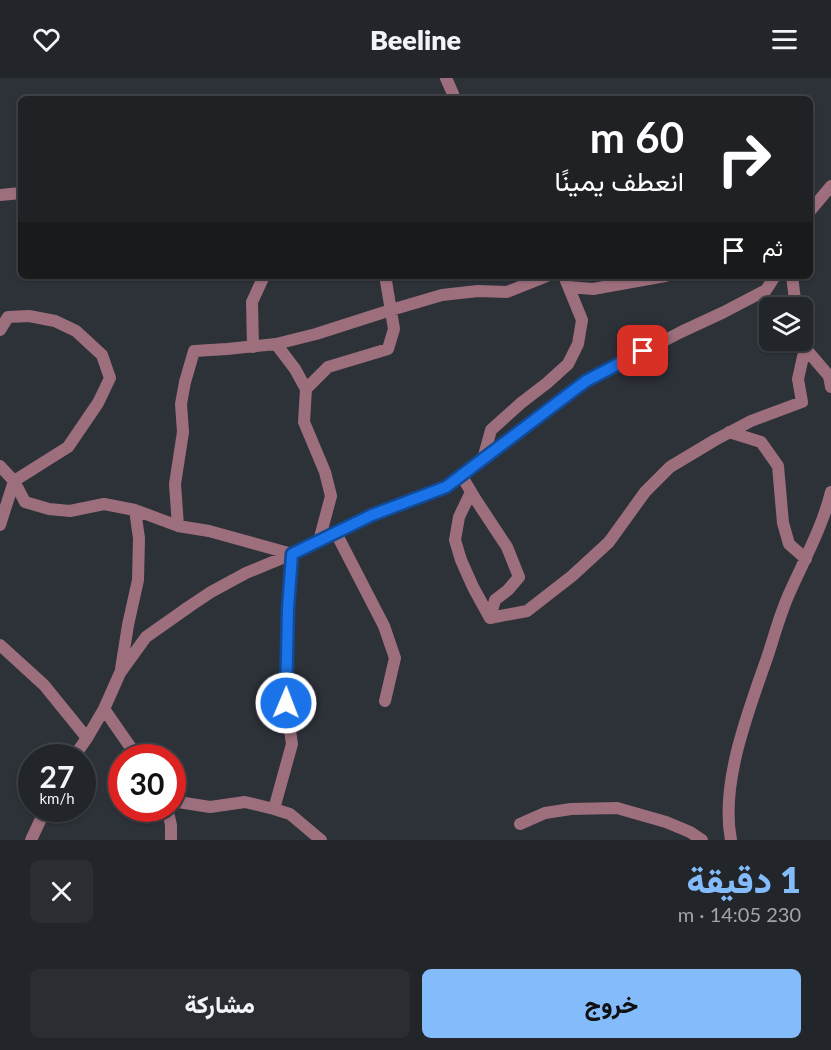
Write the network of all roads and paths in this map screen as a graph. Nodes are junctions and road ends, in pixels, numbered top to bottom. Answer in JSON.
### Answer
{"nodes":[{"id":1,"x":446,"y":78,"type":"edge"},
{"id":2,"x":453,"y":96,"type":"edge"},
{"id":3,"x":831,"y":186,"type":"edge"},
{"id":4,"x":18,"y":193,"type":"edge"},
{"id":5,"x":0,"y":195,"type":"edge"},
{"id":6,"x":813,"y":207,"type":"edge"},
{"id":7,"x":263,"y":279,"type":"edge"},
{"id":8,"x":387,"y":279,"type":"edge"},
{"id":9,"x":540,"y":279,"type":"edge"},
{"id":10,"x":648,"y":279,"type":"edge"},
{"id":11,"x":773,"y":279,"type":"edge"},
{"id":12,"x":792,"y":279,"type":"edge"},
{"id":13,"x":567,"y":282,"type":"edge"},
{"id":14,"x":795,"y":297,"type":"edge"},
{"id":15,"x":391,"y":310,"type":"junction"},
{"id":16,"x":0,"y":330,"type":"edge"},
{"id":17,"x":276,"y":344,"type":"junction"},
{"id":18,"x":253,"y":347,"type":"junction"},
{"id":19,"x":803,"y":351,"type":"edge"},
{"id":20,"x":810,"y":351,"type":"edge"},
{"id":21,"x":831,"y":387,"type":"edge"},
{"id":22,"x":306,"y":389,"type":"junction"},
{"id":23,"x":729,"y":432,"type":"junction"},
{"id":24,"x":483,"y":459,"type":"junction"},
{"id":25,"x":0,"y":466,"type":"edge"},
{"id":26,"x":461,"y":475,"type":"junction"},
{"id":27,"x":14,"y":481,"type":"junction"},
{"id":28,"x":471,"y":492,"type":"junction"},
{"id":29,"x":831,"y":492,"type":"edge"},
{"id":30,"x":135,"y":510,"type":"junction"},
{"id":31,"x":0,"y":525,"type":"edge"},
{"id":32,"x":178,"y":526,"type":"junction"},
{"id":33,"x":336,"y":533,"type":"junction"},
{"id":34,"x":319,"y":541,"type":"junction"},
{"id":35,"x":292,"y":554,"type":"junction"},
{"id":36,"x":806,"y":559,"type":"junction"},
{"id":37,"x":490,"y":618,"type":"junction"},
{"id":38,"x":0,"y":645,"type":"edge"},
{"id":39,"x":120,"y":673,"type":"junction"},
{"id":40,"x":384,"y":701,"type":"dead end"},
{"id":41,"x":104,"y":709,"type":"junction"},
{"id":42,"x":87,"y":738,"type":"junction"},
{"id":43,"x":83,"y":744,"type":"edge"},
{"id":44,"x":128,"y":744,"type":"edge"},
{"id":45,"x":186,"y":803,"type":"edge"},
{"id":46,"x":274,"y":809,"type":"junction"},
{"id":47,"x":39,"y":822,"type":"edge"},
{"id":48,"x":170,"y":822,"type":"edge"},
{"id":49,"x":520,"y":824,"type":"dead end"},
{"id":50,"x":30,"y":840,"type":"edge"},
{"id":51,"x":171,"y":840,"type":"edge"},
{"id":52,"x":321,"y":840,"type":"edge"},
{"id":53,"x":702,"y":840,"type":"edge"},
{"id":54,"x":731,"y":840,"type":"edge"}],
"edges":[{"from":1,"to":2,"type":"street"},
{"from":3,"to":6,"type":"street"},
{"from":4,"to":5,"type":"street"},
{"from":7,"to":18,"type":"street"},
{"from":8,"to":15,"type":"street"},
{"from":9,"to":15,"type":"street"},
{"from":10,"to":13,"type":"street"},
{"from":11,"to":24,"type":"street"},
{"from":12,"to":14,"type":"street"},
{"from":13,"to":24,"type":"street"},
{"from":15,"to":17,"type":"street"},
{"from":15,"to":22,"type":"street"},
{"from":16,"to":27,"type":"street"},
{"from":17,"to":18,"type":"street"},
{"from":17,"to":22,"type":"street"},
{"from":18,"to":32,"type":"street"},
{"from":19,"to":23,"type":"street"},
{"from":20,"to":21,"type":"street"},
{"from":22,"to":34,"type":"street"},
{"from":23,"to":36,"type":"street"},
{"from":23,"to":37,"type":"street"},
{"from":24,"to":26,"type":"street"},
{"from":25,"to":27,"type":"street"},
{"from":26,"to":28,"type":"street"},
{"from":26,"to":33,"type":"street"},
{"from":27,"to":30,"type":"street"},
{"from":27,"to":31,"type":"street"},
{"from":28,"to":37,"type":"street"},
{"from":28,"to":37,"type":"street"},
{"from":29,"to":36,"type":"street"},
{"from":30,"to":32,"type":"street"},
{"from":30,"to":39,"type":"street"},
{"from":32,"to":35,"type":"street"},
{"from":33,"to":34,"type":"street"},
{"from":33,"to":40,"type":"street"},
{"from":34,"to":35,"type":"street"},
{"from":35,"to":39,"type":"street"},
{"from":35,"to":46,"type":"street"},
{"from":36,"to":54,"type":"street"},
{"from":38,"to":42,"type":"street"},
{"from":39,"to":41,"type":"street"},
{"from":41,"to":42,"type":"street"},
{"from":41,"to":44,"type":"street"},
{"from":42,"to":43,"type":"street"},
{"from":45,"to":46,"type":"street"},
{"from":46,"to":52,"type":"street"},
{"from":47,"to":50,"type":"street"},
{"from":48,"to":51,"type":"street"},
{"from":49,"to":53,"type":"street"}]}
